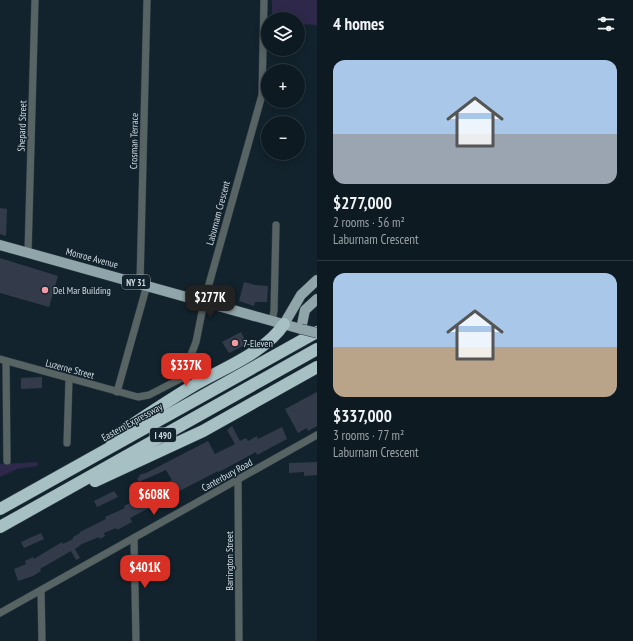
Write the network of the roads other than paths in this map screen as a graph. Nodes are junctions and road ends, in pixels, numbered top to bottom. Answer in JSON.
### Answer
{"nodes":[{"id":1,"x":35,"y":0,"type":"edge"},
{"id":2,"x":147,"y":0,"type":"edge"},
{"id":3,"x":264,"y":0,"type":"edge"},
{"id":4,"x":276,"y":225,"type":"dead end"},
{"id":5,"x":0,"y":245,"type":"edge"},
{"id":6,"x":28,"y":253,"type":"junction"},
{"id":7,"x":317,"y":280,"type":"edge"},
{"id":8,"x":143,"y":284,"type":"junction"},
{"id":9,"x":317,"y":299,"type":"edge"},
{"id":10,"x":204,"y":302,"type":"junction"},
{"id":11,"x":272,"y":321,"type":"junction"},
{"id":12,"x":284,"y":324,"type":"junction"},
{"id":13,"x":301,"y":329,"type":"junction"},
{"id":14,"x":317,"y":332,"type":"edge"},
{"id":15,"x":317,"y":349,"type":"edge"},
{"id":16,"x":3,"y":360,"type":"edge"},
{"id":17,"x":317,"y":367,"type":"edge"},
{"id":18,"x":69,"y":379,"type":"junction"},
{"id":19,"x":117,"y":392,"type":"junction"},
{"id":20,"x":135,"y":397,"type":"joint"},
{"id":21,"x":317,"y":435,"type":"edge"},
{"id":22,"x":67,"y":442,"type":"dead end"},
{"id":23,"x":7,"y":461,"type":"dead end"},
{"id":24,"x":238,"y":480,"type":"junction"},
{"id":25,"x":38,"y":488,"type":"junction"},
{"id":26,"x":0,"y":509,"type":"edge"},
{"id":27,"x":4,"y":524,"type":"edge"},
{"id":28,"x":134,"y":538,"type":"junction"},
{"id":29,"x":41,"y":591,"type":"junction"},
{"id":30,"x":0,"y":613,"type":"edge"},
{"id":31,"x":42,"y":641,"type":"edge"},
{"id":32,"x":136,"y":641,"type":"edge"},
{"id":33,"x":239,"y":641,"type":"edge"}],
"edges":[{"from":1,"to":6,"type":"street","name":"Shepard Street"},
{"from":2,"to":8,"type":"street","name":"Crosman Terrace"},
{"from":3,"to":10,"type":"street","name":"Laburnam Crescent"},
{"from":4,"to":11,"type":"street"},
{"from":5,"to":6,"type":"main road","name":"Monroe Avenue","number":"NY 31"},
{"from":6,"to":8,"type":"main road","name":"Monroe Avenue","number":"NY 31"},
{"from":7,"to":12,"type":"main road"},
{"from":8,"to":10,"type":"main road","name":"Monroe Avenue","number":"NY 31"},
{"from":8,"to":19,"type":"street","name":"Crosman Terrace"},
{"from":9,"to":13,"type":"main road"},
{"from":10,"to":11,"type":"main road","name":"Monroe Avenue","number":"NY 31"},
{"from":10,"to":20,"type":"street","name":"Laburnam Crescent"},
{"from":11,"to":12,"type":"main road","name":"Monroe Avenue","number":"NY 31"},
{"from":12,"to":13,"type":"main road","name":"Monroe Avenue","number":"NY 31"},
{"from":12,"to":25,"type":"highway"},
{"from":13,"to":14,"type":"main road","name":"Monroe Avenue","number":"NY 31","bridge":true},
{"from":14,"to":25,"type":"highway","name":"Eastern Expressway","number":"I 490"},
{"from":15,"to":27,"type":"highway","number":"I 490"},
{"from":16,"to":18,"type":"street","name":"Luzerne Street"},
{"from":16,"to":23,"type":"street"},
{"from":17,"to":27,"type":"highway"},
{"from":18,"to":19,"type":"street","name":"Luzerne Street"},
{"from":18,"to":22,"type":"street"},
{"from":19,"to":20,"type":"street","name":"Luzerne Street"},
{"from":21,"to":24,"type":"street","name":"Canterbury Road"},
{"from":24,"to":28,"type":"street","name":"Canterbury Road"},
{"from":24,"to":33,"type":"street","name":"Barrington Street"},
{"from":25,"to":26,"type":"highway","name":"Eastern Expressway","number":"I 490"},
{"from":28,"to":29,"type":"street","name":"Canterbury Road"},
{"from":28,"to":32,"type":"street"},
{"from":29,"to":30,"type":"street","name":"Canterbury Road"},
{"from":29,"to":31,"type":"street"}]}
